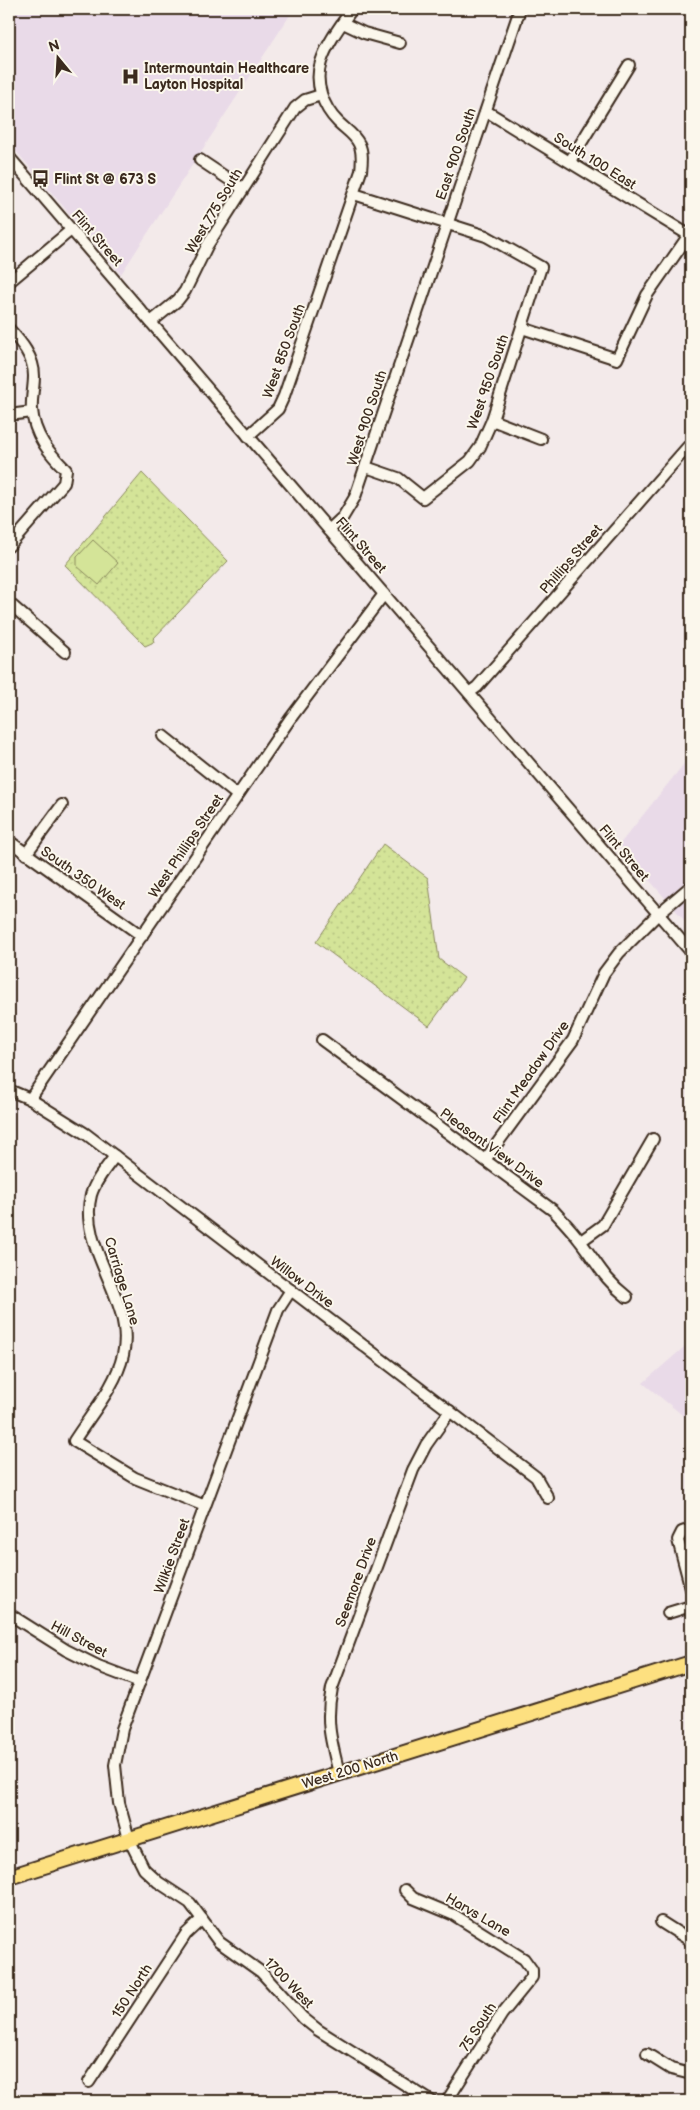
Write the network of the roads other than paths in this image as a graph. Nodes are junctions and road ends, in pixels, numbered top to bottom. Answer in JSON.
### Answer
{"nodes":[{"id":1,"x":352,"y":9,"type":"edge"},
{"id":2,"x":520,"y":9,"type":"edge"},
{"id":3,"x":343,"y":23,"type":"junction"},
{"id":4,"x":400,"y":43,"type":"dead end"},
{"id":5,"x":629,"y":65,"type":"dead end"},
{"id":6,"x":321,"y":95,"type":"junction"},
{"id":7,"x":486,"y":110,"type":"junction"},
{"id":8,"x":9,"y":157,"type":"edge"},
{"id":9,"x":200,"y":160,"type":"dead end"},
{"id":10,"x":570,"y":161,"type":"junction"},
{"id":11,"x":242,"y":188,"type":"junction"},
{"id":12,"x":354,"y":194,"type":"junction"},
{"id":13,"x":446,"y":224,"type":"junction"},
{"id":14,"x":71,"y":230,"type":"junction"},
{"id":15,"x":690,"y":234,"type":"edge"},
{"id":16,"x":9,"y":282,"type":"edge"},
{"id":17,"x":417,"y":308,"type":"joint"},
{"id":18,"x":151,"y":322,"type":"junction"},
{"id":19,"x":522,"y":328,"type":"junction"},
{"id":20,"x":9,"y":329,"type":"edge"},
{"id":21,"x":32,"y":412,"type":"junction"},
{"id":22,"x":9,"y":415,"type":"edge"},
{"id":23,"x":492,"y":420,"type":"junction"},
{"id":24,"x":248,"y":436,"type":"junction"},
{"id":25,"x":542,"y":439,"type":"dead end"},
{"id":26,"x":691,"y":443,"type":"edge"},
{"id":27,"x":366,"y":467,"type":"junction"},
{"id":28,"x":329,"y":530,"type":"junction"},
{"id":29,"x":9,"y":546,"type":"edge"},
{"id":30,"x":384,"y":594,"type":"junction"},
{"id":31,"x":9,"y":603,"type":"edge"},
{"id":32,"x":65,"y":652,"type":"dead end"},
{"id":33,"x":470,"y":692,"type":"junction"},
{"id":34,"x":163,"y":736,"type":"dead end"},
{"id":35,"x":237,"y":795,"type":"junction"},
{"id":36,"x":62,"y":805,"type":"dead end"},
{"id":37,"x":9,"y":842,"type":"edge"},
{"id":38,"x":26,"y":854,"type":"junction"},
{"id":39,"x":691,"y":886,"type":"edge"},
{"id":40,"x":658,"y":914,"type":"junction"},
{"id":41,"x":142,"y":936,"type":"junction"},
{"id":42,"x":691,"y":952,"type":"edge"},
{"id":43,"x":322,"y":1040,"type":"dead end"},
{"id":44,"x":9,"y":1090,"type":"edge"},
{"id":45,"x":30,"y":1099,"type":"junction"},
{"id":46,"x":654,"y":1139,"type":"dead end"},
{"id":47,"x":115,"y":1156,"type":"junction"},
{"id":48,"x":485,"y":1160,"type":"junction"},
{"id":49,"x":581,"y":1241,"type":"junction"},
{"id":50,"x":291,"y":1290,"type":"junction"},
{"id":51,"x":627,"y":1297,"type":"dead end"},
{"id":52,"x":450,"y":1411,"type":"junction"},
{"id":53,"x":548,"y":1498,"type":"dead end"},
{"id":54,"x":205,"y":1506,"type":"junction"},
{"id":55,"x":691,"y":1529,"type":"edge"},
{"id":56,"x":691,"y":1589,"type":"edge"},
{"id":57,"x":691,"y":1606,"type":"edge"},
{"id":58,"x":668,"y":1613,"type":"dead end"},
{"id":59,"x":9,"y":1614,"type":"edge"},
{"id":60,"x":691,"y":1663,"type":"edge"},
{"id":61,"x":140,"y":1682,"type":"junction"},
{"id":62,"x":339,"y":1773,"type":"junction"},
{"id":63,"x":130,"y":1839,"type":"junction"},
{"id":64,"x":9,"y":1877,"type":"edge"},
{"id":65,"x":405,"y":1890,"type":"dead end"},
{"id":66,"x":202,"y":1919,"type":"junction"},
{"id":67,"x":661,"y":1922,"type":"dead end"},
{"id":68,"x":691,"y":1941,"type":"edge"},
{"id":69,"x":532,"y":1970,"type":"joint"},
{"id":70,"x":647,"y":2054,"type":"dead end"},
{"id":71,"x":691,"y":2074,"type":"edge"},
{"id":72,"x":89,"y":2082,"type":"dead end"},
{"id":73,"x":431,"y":2101,"type":"edge"},
{"id":74,"x":447,"y":2101,"type":"edge"}],
"edges":[{"from":1,"to":3,"type":"street"},
{"from":2,"to":7,"type":"street","name":"East 900 South"},
{"from":3,"to":4,"type":"street"},
{"from":3,"to":6,"type":"street"},
{"from":5,"to":10,"type":"street"},
{"from":6,"to":11,"type":"street","name":"West 775 South"},
{"from":6,"to":12,"type":"street","name":"West 850 South"},
{"from":7,"to":10,"type":"street","name":"South 100 East"},
{"from":7,"to":13,"type":"street","name":"East 900 South"},
{"from":8,"to":14,"type":"street","name":"Flint Street"},
{"from":9,"to":11,"type":"street"},
{"from":10,"to":15,"type":"street","name":"South 100 East"},
{"from":11,"to":18,"type":"street","name":"West 775 South"},
{"from":12,"to":13,"type":"street"},
{"from":12,"to":24,"type":"street","name":"West 850 South"},
{"from":13,"to":17,"type":"street","name":"East 900 South"},
{"from":13,"to":19,"type":"street","name":"West 950 South"},
{"from":14,"to":16,"type":"street"},
{"from":14,"to":18,"type":"street","name":"Flint Street"},
{"from":15,"to":19,"type":"street"},
{"from":17,"to":27,"type":"street","name":"West 900 South"},
{"from":18,"to":24,"type":"street","name":"Flint Street"},
{"from":19,"to":23,"type":"street","name":"West 950 South"},
{"from":20,"to":21,"type":"street"},
{"from":21,"to":22,"type":"street"},
{"from":21,"to":29,"type":"street"},
{"from":23,"to":25,"type":"street"},
{"from":23,"to":27,"type":"street","name":"West 950 South"},
{"from":24,"to":28,"type":"street","name":"Flint Street"},
{"from":26,"to":33,"type":"street","name":"Phillips Street"},
{"from":27,"to":28,"type":"street","name":"West 900 South"},
{"from":28,"to":30,"type":"street","name":"Flint Street"},
{"from":30,"to":33,"type":"street","name":"Flint Street"},
{"from":30,"to":35,"type":"street","name":"West Phillips Street"},
{"from":31,"to":32,"type":"street"},
{"from":33,"to":40,"type":"street","name":"Flint Street"},
{"from":34,"to":35,"type":"street"},
{"from":35,"to":41,"type":"street","name":"West Phillips Street"},
{"from":36,"to":38,"type":"street"},
{"from":37,"to":38,"type":"street","name":"South 350 West"},
{"from":38,"to":41,"type":"street","name":"South 350 West"},
{"from":39,"to":40,"type":"street","name":"Flint Meadow Drive"},
{"from":40,"to":42,"type":"street","name":"Flint Street"},
{"from":40,"to":48,"type":"street","name":"Flint Meadow Drive"},
{"from":41,"to":45,"type":"street","name":"West Phillips Street"},
{"from":43,"to":48,"type":"street","name":"Pleasant View Drive"},
{"from":44,"to":45,"type":"street"},
{"from":45,"to":47,"type":"street","name":"Willow Drive"},
{"from":46,"to":49,"type":"street"},
{"from":47,"to":50,"type":"street","name":"Willow Drive"},
{"from":47,"to":54,"type":"street","name":"Carriage Lane"},
{"from":48,"to":49,"type":"street","name":"Pleasant View Drive"},
{"from":49,"to":51,"type":"street","name":"Pleasant View Drive"},
{"from":50,"to":52,"type":"street","name":"Willow Drive"},
{"from":50,"to":54,"type":"street","name":"Wilkie Street"},
{"from":52,"to":53,"type":"street","name":"Willow Drive"},
{"from":52,"to":62,"type":"street","name":"Seemore Drive"},
{"from":54,"to":61,"type":"street","name":"Wilkie Street"},
{"from":55,"to":56,"type":"street"},
{"from":57,"to":58,"type":"street"},
{"from":59,"to":61,"type":"street","name":"Hill Street"},
{"from":60,"to":62,"type":"main road","name":"West 200 North"},
{"from":61,"to":63,"type":"street","name":"Wilkie Street"},
{"from":62,"to":63,"type":"main road","name":"West 200 North"},
{"from":63,"to":64,"type":"main road","name":"West 200 North"},
{"from":63,"to":66,"type":"street","name":"1700 West"},
{"from":65,"to":69,"type":"street","name":"Harvs Lane"},
{"from":66,"to":72,"type":"street","name":"150 North"},
{"from":66,"to":73,"type":"street","name":"1700 West"},
{"from":67,"to":68,"type":"street"},
{"from":69,"to":74,"type":"street","name":"75 South"},
{"from":70,"to":71,"type":"street"}]}
